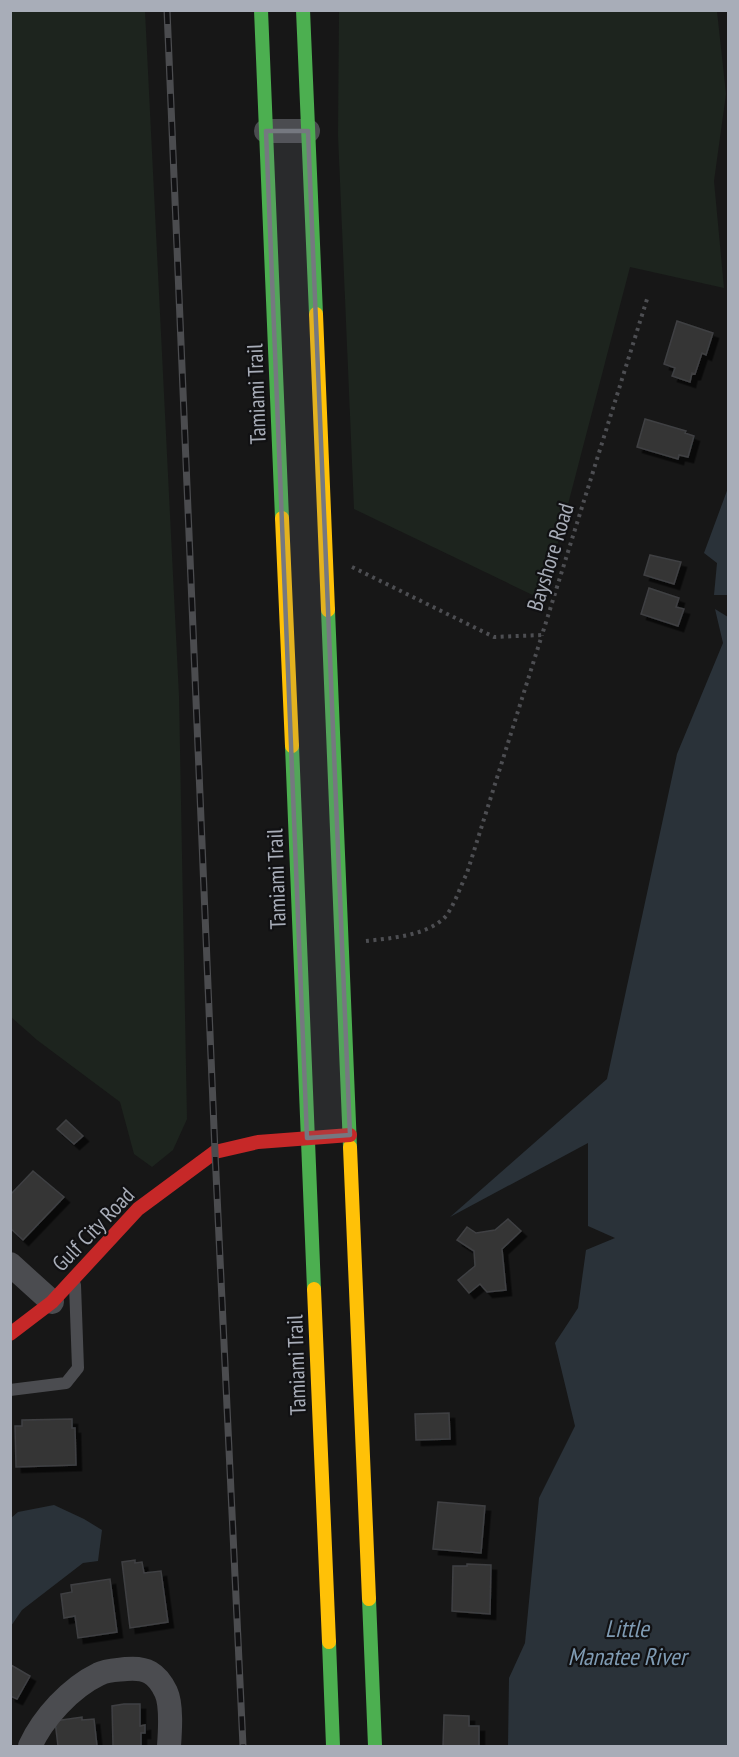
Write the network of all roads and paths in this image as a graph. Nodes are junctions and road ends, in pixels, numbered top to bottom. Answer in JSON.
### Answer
{"nodes":[{"id":1,"x":261,"y":10,"type":"edge"},
{"id":2,"x":303,"y":10,"type":"edge"},
{"id":3,"x":308,"y":130,"type":"junction"},
{"id":4,"x":266,"y":131,"type":"junction"},
{"id":5,"x":648,"y":296,"type":"dead end"},
{"id":6,"x":324,"y":554,"type":"junction"},
{"id":7,"x":542,"y":635,"type":"junction"},
{"id":8,"x":342,"y":945,"type":"junction"},
{"id":9,"x":350,"y":1135,"type":"junction"},
{"id":10,"x":308,"y":1138,"type":"junction"},
{"id":11,"x":10,"y":1264,"type":"edge"},
{"id":12,"x":75,"y":1278,"type":"junction"},
{"id":13,"x":52,"y":1302,"type":"junction"},
{"id":14,"x":10,"y":1334,"type":"edge"},
{"id":15,"x":10,"y":1390,"type":"edge"},
{"id":16,"x":30,"y":1746,"type":"edge"},
{"id":17,"x":169,"y":1746,"type":"edge"},
{"id":18,"x":333,"y":1746,"type":"edge"},
{"id":19,"x":375,"y":1746,"type":"edge"}],
"edges":[{"from":1,"to":4,"type":"main road","name":"Tamiami Trail"},
{"from":2,"to":3,"type":"main road"},
{"from":3,"to":4,"type":"street"},
{"from":3,"to":6,"type":"main road"},
{"from":4,"to":10,"type":"main road","name":"Tamiami Trail"},
{"from":5,"to":7,"type":"path","name":"Bayshore Road"},
{"from":6,"to":7,"type":"path","name":"Bayshore Road"},
{"from":6,"to":8,"type":"main road"},
{"from":7,"to":8,"type":"path"},
{"from":8,"to":9,"type":"main road"},
{"from":9,"to":10,"type":"main road","name":"Gulf City Road"},
{"from":9,"to":19,"type":"main road"},
{"from":10,"to":12,"type":"main road","name":"Gulf City Road"},
{"from":10,"to":18,"type":"main road","name":"Tamiami Trail"},
{"from":11,"to":13,"type":"street"},
{"from":12,"to":13,"type":"main road","name":"Gulf City Road"},
{"from":12,"to":15,"type":"lane"},
{"from":13,"to":14,"type":"main road","name":"Gulf City Road"},
{"from":16,"to":17,"type":"street"}]}
